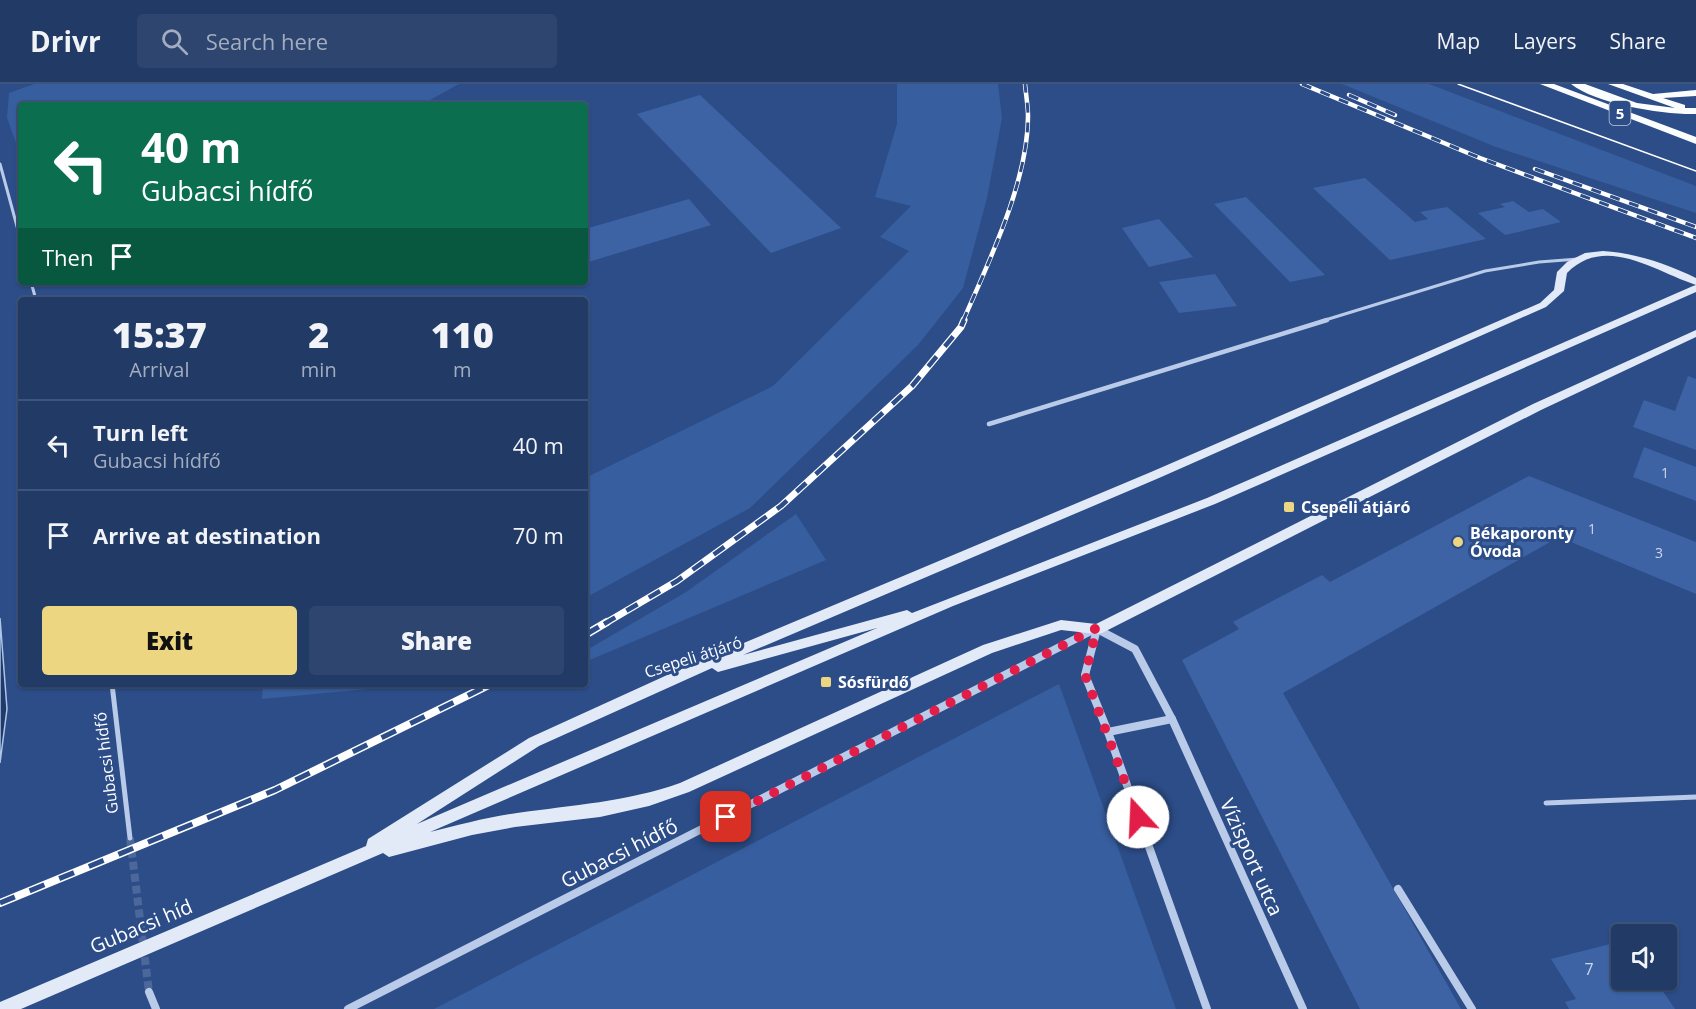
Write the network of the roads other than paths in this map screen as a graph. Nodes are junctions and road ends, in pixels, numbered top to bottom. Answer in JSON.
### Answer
{"nodes":[{"id":1,"x":1545,"y":84,"type":"edge"},
{"id":2,"x":1576,"y":84,"type":"edge"},
{"id":3,"x":1612,"y":84,"type":"edge"},
{"id":4,"x":1627,"y":90,"type":"junction"},
{"id":5,"x":1696,"y":93,"type":"edge"},
{"id":6,"x":1695,"y":112,"type":"edge"},
{"id":7,"x":1696,"y":141,"type":"edge"},
{"id":8,"x":0,"y":164,"type":"edge"},
{"id":9,"x":18,"y":230,"type":"edge"},
{"id":10,"x":1578,"y":259,"type":"junction"},
{"id":11,"x":1696,"y":282,"type":"edge"},
{"id":12,"x":1696,"y":288,"type":"edge"},
{"id":13,"x":1696,"y":333,"type":"edge"},
{"id":14,"x":988,"y":424,"type":"dead end"},
{"id":15,"x":949,"y":603,"type":"junction"},
{"id":16,"x":1097,"y":628,"type":"junction"},
{"id":17,"x":670,"y":680,"type":"junction"},
{"id":18,"x":112,"y":687,"type":"edge"},
{"id":19,"x":1172,"y":719,"type":"junction"},
{"id":20,"x":1108,"y":732,"type":"junction"},
{"id":21,"x":1696,"y":797,"type":"edge"},
{"id":22,"x":1546,"y":802,"type":"dead end"},
{"id":23,"x":130,"y":838,"type":"tunnel mouth"},
{"id":24,"x":343,"y":863,"type":"junction"},
{"id":25,"x":296,"y":881,"type":"joint"},
{"id":26,"x":1398,"y":889,"type":"dead end"},
{"id":27,"x":149,"y":992,"type":"tunnel mouth"},
{"id":28,"x":2,"y":1009,"type":"edge"},
{"id":29,"x":156,"y":1009,"type":"edge"},
{"id":30,"x":348,"y":1009,"type":"edge"},
{"id":31,"x":1207,"y":1009,"type":"edge"},
{"id":32,"x":1303,"y":1009,"type":"edge"},
{"id":33,"x":1472,"y":1009,"type":"edge"}],
"edges":[{"from":1,"to":7,"type":"main road","number":"5"},
{"from":2,"to":6,"type":"main road"},
{"from":3,"to":4,"type":"main road","number":"5"},
{"from":4,"to":5,"type":"main road"},
{"from":4,"to":6,"type":"main road","number":"5"},
{"from":8,"to":9,"type":"lane"},
{"from":10,"to":11,"type":"main road"},
{"from":10,"to":14,"type":"lane"},
{"from":10,"to":17,"type":"main road"},
{"from":12,"to":15,"type":"main road","name":"Csepeli átjáró"},
{"from":13,"to":16,"type":"main road"},
{"from":15,"to":17,"type":"main road","name":"Csepeli átjáró"},
{"from":15,"to":24,"type":"main road","name":"Csepeli átjáró"},
{"from":16,"to":19,"type":"street","name":"Vízisport utca"},
{"from":16,"to":20,"type":"street"},
{"from":16,"to":24,"type":"main road"},
{"from":16,"to":30,"type":"street","name":"Gubacsi hídfő"},
{"from":17,"to":24,"type":"main road","name":"Csepeli átjáró"},
{"from":18,"to":23,"type":"lane","name":"Gubacsi hídfő"},
{"from":19,"to":20,"type":"street"},
{"from":19,"to":32,"type":"street","name":"Vízisport utca"},
{"from":20,"to":31,"type":"street"},
{"from":21,"to":22,"type":"lane"},
{"from":24,"to":25,"type":"main road","name":"Csepeli átjáró"},
{"from":25,"to":28,"type":"main road","name":"Gubacsi híd"},
{"from":26,"to":33,"type":"street"},
{"from":27,"to":29,"type":"street"}]}
